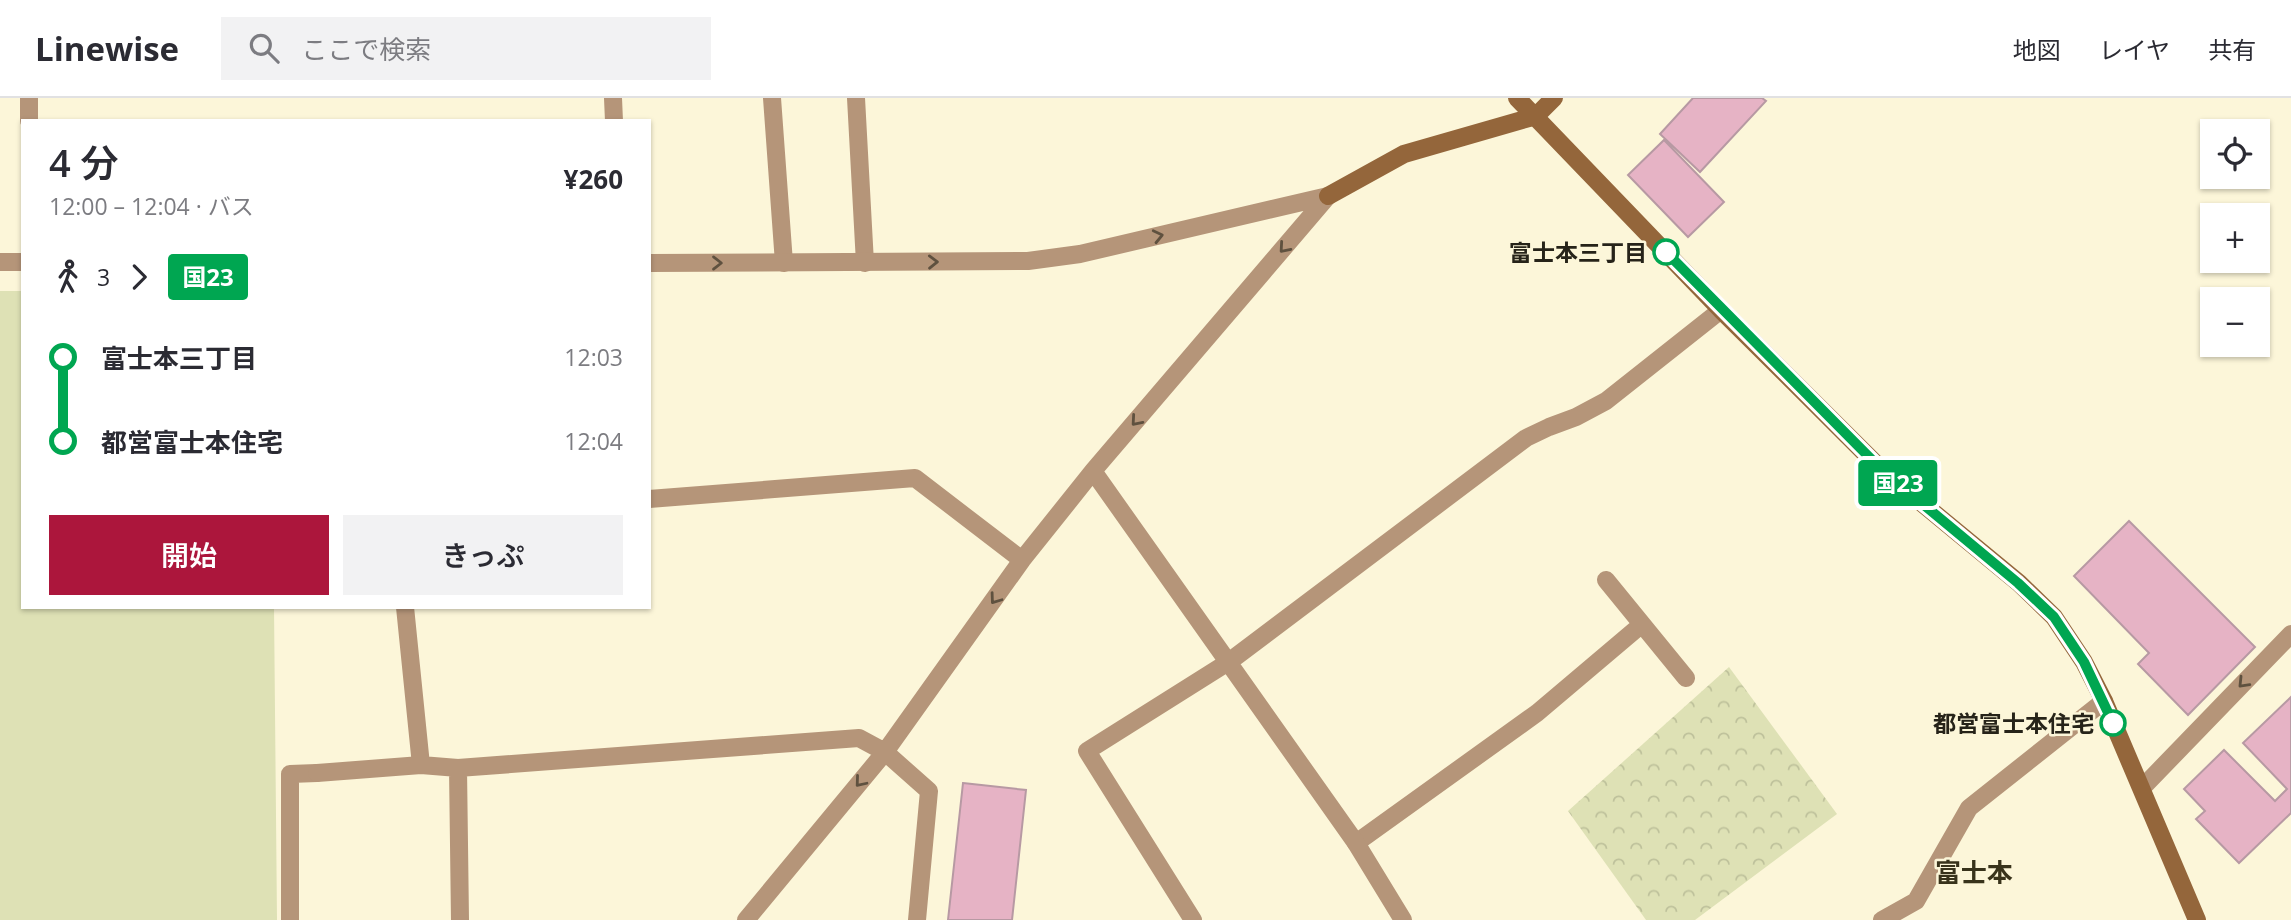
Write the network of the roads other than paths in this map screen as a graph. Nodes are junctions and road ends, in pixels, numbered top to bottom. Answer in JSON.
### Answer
{"nodes":[{"id":1,"x":29,"y":98,"type":"edge"},
{"id":2,"x":613,"y":98,"type":"edge"},
{"id":3,"x":772,"y":98,"type":"edge"},
{"id":4,"x":856,"y":98,"type":"edge"},
{"id":5,"x":1517,"y":98,"type":"edge"},
{"id":6,"x":1554,"y":98,"type":"edge"},
{"id":7,"x":1536,"y":116,"type":"junction"},
{"id":8,"x":29,"y":119,"type":"edge"},
{"id":9,"x":614,"y":119,"type":"edge"},
{"id":10,"x":1328,"y":196,"type":"junction"},
{"id":11,"x":0,"y":262,"type":"edge"},
{"id":12,"x":21,"y":262,"type":"edge"},
{"id":13,"x":651,"y":263,"type":"edge"},
{"id":14,"x":784,"y":263,"type":"junction"},
{"id":15,"x":865,"y":263,"type":"junction"},
{"id":16,"x":1721,"y":310,"type":"junction"},
{"id":17,"x":1093,"y":471,"type":"junction"},
{"id":18,"x":651,"y":499,"type":"edge"},
{"id":19,"x":1022,"y":560,"type":"junction"},
{"id":20,"x":1606,"y":580,"type":"dead end"},
{"id":21,"x":405,"y":609,"type":"edge"},
{"id":22,"x":1641,"y":625,"type":"junction"},
{"id":23,"x":2291,"y":634,"type":"edge"},
{"id":24,"x":1230,"y":661,"type":"junction"},
{"id":25,"x":1686,"y":678,"type":"dead end"},
{"id":26,"x":2104,"y":701,"type":"junction"},
{"id":27,"x":885,"y":752,"type":"junction"},
{"id":28,"x":421,"y":765,"type":"junction"},
{"id":29,"x":458,"y":768,"type":"junction"},
{"id":30,"x":2142,"y":788,"type":"junction"},
{"id":31,"x":1356,"y":843,"type":"junction"},
{"id":32,"x":290,"y":920,"type":"edge"},
{"id":33,"x":460,"y":920,"type":"edge"},
{"id":34,"x":746,"y":920,"type":"edge"},
{"id":35,"x":918,"y":920,"type":"edge"},
{"id":36,"x":1193,"y":920,"type":"edge"},
{"id":37,"x":1403,"y":920,"type":"edge"},
{"id":38,"x":1882,"y":920,"type":"edge"},
{"id":39,"x":2197,"y":920,"type":"edge"}],
"edges":[{"from":1,"to":8,"type":"street"},
{"from":2,"to":9,"type":"street"},
{"from":3,"to":14,"type":"street"},
{"from":4,"to":15,"type":"street"},
{"from":5,"to":7,"type":"street"},
{"from":6,"to":7,"type":"street"},
{"from":7,"to":10,"type":"street"},
{"from":7,"to":16,"type":"street"},
{"from":15,"to":10,"type":"street","one_way":true},
{"from":10,"to":17,"type":"street","one_way":true},
{"from":11,"to":12,"type":"street"},
{"from":13,"to":14,"type":"street","one_way":true},
{"from":14,"to":15,"type":"street"},
{"from":16,"to":24,"type":"street"},
{"from":16,"to":26,"type":"street"},
{"from":17,"to":19,"type":"street"},
{"from":17,"to":24,"type":"street"},
{"from":18,"to":19,"type":"street"},
{"from":19,"to":27,"type":"street","one_way":true},
{"from":20,"to":22,"type":"street"},
{"from":21,"to":28,"type":"street"},
{"from":22,"to":25,"type":"street"},
{"from":22,"to":31,"type":"street"},
{"from":23,"to":30,"type":"street","one_way":true},
{"from":24,"to":31,"type":"street"},
{"from":24,"to":36,"type":"street"},
{"from":26,"to":30,"type":"street"},
{"from":26,"to":38,"type":"street"},
{"from":27,"to":29,"type":"street"},
{"from":27,"to":34,"type":"street","one_way":true},
{"from":27,"to":35,"type":"street"},
{"from":28,"to":29,"type":"street"},
{"from":28,"to":32,"type":"street"},
{"from":29,"to":33,"type":"street"},
{"from":30,"to":39,"type":"street"},
{"from":31,"to":37,"type":"street"}]}
